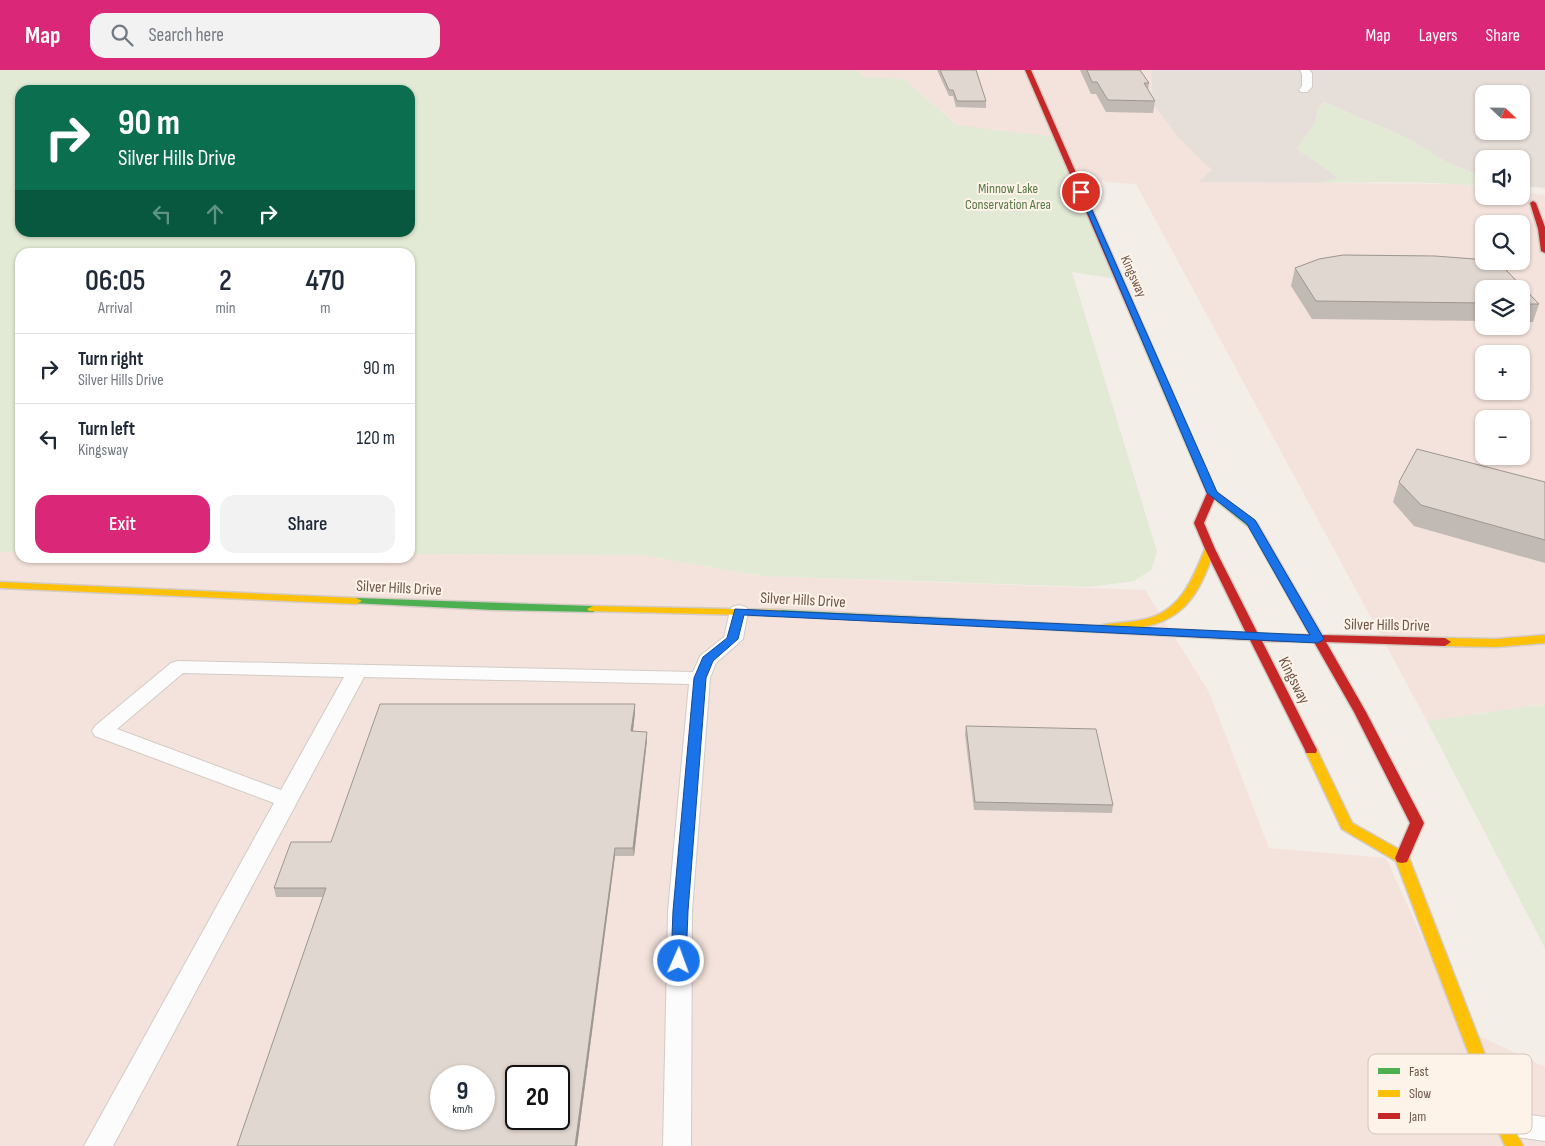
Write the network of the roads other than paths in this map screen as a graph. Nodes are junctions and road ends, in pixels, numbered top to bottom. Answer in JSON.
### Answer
{"nodes":[{"id":1,"x":1028,"y":70,"type":"edge"},
{"id":2,"x":1304,"y":70,"type":"edge"},
{"id":3,"x":1304,"y":90,"type":"dead end"},
{"id":4,"x":1532,"y":203,"type":"dead end"},
{"id":5,"x":1545,"y":251,"type":"edge"},
{"id":6,"x":1212,"y":493,"type":"junction"},
{"id":7,"x":1210,"y":549,"type":"junction"},
{"id":8,"x":0,"y":585,"type":"edge"},
{"id":9,"x":739,"y":611,"type":"junction"},
{"id":10,"x":1103,"y":628,"type":"junction"},
{"id":11,"x":1255,"y":637,"type":"junction"},
{"id":12,"x":1318,"y":639,"type":"junction"},
{"id":13,"x":1545,"y":639,"type":"edge"},
{"id":14,"x":358,"y":670,"type":"junction"},
{"id":15,"x":700,"y":678,"type":"junction"},
{"id":16,"x":287,"y":800,"type":"junction"},
{"id":17,"x":1402,"y":858,"type":"junction"},
{"id":18,"x":1478,"y":1054,"type":"edge"},
{"id":19,"x":1545,"y":1129,"type":"edge"},
{"id":20,"x":1532,"y":1131,"type":"edge"},
{"id":21,"x":98,"y":1146,"type":"edge"},
{"id":22,"x":677,"y":1146,"type":"edge"}],
"edges":[{"from":1,"to":6,"type":"main road","name":"Kingsway"},
{"from":2,"to":3,"type":"lane"},
{"from":4,"to":5,"type":"main road"},
{"from":6,"to":7,"type":"main road","name":"Kingsway"},
{"from":6,"to":12,"type":"main road","name":"Kingsway"},
{"from":7,"to":10,"type":"main road"},
{"from":7,"to":11,"type":"main road","name":"Kingsway"},
{"from":8,"to":9,"type":"main road","name":"Silver Hills Drive"},
{"from":9,"to":10,"type":"main road","name":"Silver Hills Drive"},
{"from":9,"to":15,"type":"lane"},
{"from":10,"to":11,"type":"main road","name":"Silver Hills Drive"},
{"from":11,"to":12,"type":"main road","name":"Silver Hills Drive"},
{"from":11,"to":17,"type":"main road","name":"Kingsway"},
{"from":12,"to":13,"type":"main road","name":"Silver Hills Drive"},
{"from":12,"to":17,"type":"main road","name":"Kingsway"},
{"from":14,"to":15,"type":"lane"},
{"from":14,"to":16,"type":"lane"},
{"from":14,"to":16,"type":"lane"},
{"from":15,"to":22,"type":"lane"},
{"from":16,"to":21,"type":"lane"},
{"from":17,"to":18,"type":"main road"},
{"from":19,"to":20,"type":"lane"}]}
